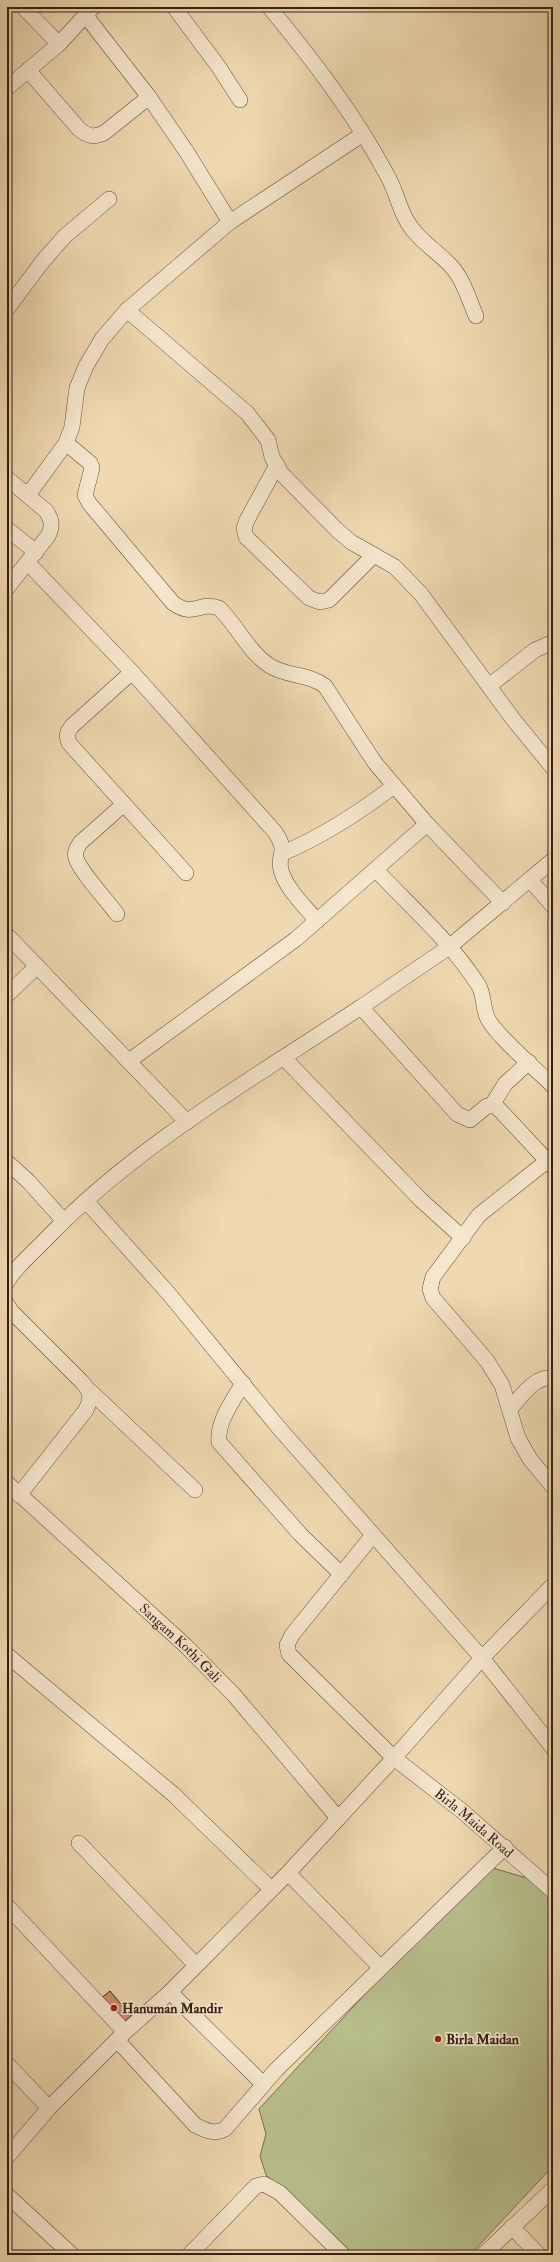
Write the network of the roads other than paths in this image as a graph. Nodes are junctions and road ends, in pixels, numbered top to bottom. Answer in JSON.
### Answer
{"nodes":[{"id":1,"x":23,"y":7,"type":"edge"},
{"id":2,"x":174,"y":7,"type":"edge"},
{"id":3,"x":269,"y":7,"type":"edge"},
{"id":4,"x":90,"y":11,"type":"edge"},
{"id":5,"x":59,"y":44,"type":"junction"},
{"id":6,"x":28,"y":70,"type":"junction"},
{"id":7,"x":7,"y":88,"type":"edge"},
{"id":8,"x":149,"y":97,"type":"junction"},
{"id":9,"x":240,"y":100,"type":"dead end"},
{"id":10,"x":363,"y":134,"type":"junction"},
{"id":11,"x":109,"y":199,"type":"dead end"},
{"id":12,"x":230,"y":222,"type":"junction"},
{"id":13,"x":7,"y":308,"type":"edge"},
{"id":14,"x":127,"y":310,"type":"junction"},
{"id":15,"x":476,"y":316,"type":"dead end"},
{"id":16,"x":66,"y":443,"type":"junction"},
{"id":17,"x":277,"y":465,"type":"junction"},
{"id":18,"x":7,"y":478,"type":"edge"},
{"id":19,"x":28,"y":495,"type":"junction"},
{"id":20,"x":7,"y":529,"type":"edge"},
{"id":21,"x":374,"y":555,"type":"junction"},
{"id":22,"x":32,"y":557,"type":"junction"},
{"id":23,"x":7,"y":588,"type":"edge"},
{"id":24,"x":553,"y":642,"type":"edge"},
{"id":25,"x":132,"y":672,"type":"junction"},
{"id":26,"x":489,"y":686,"type":"junction"},
{"id":27,"x":553,"y":768,"type":"edge"},
{"id":28,"x":394,"y":786,"type":"junction"},
{"id":29,"x":124,"y":804,"type":"junction"},
{"id":30,"x":427,"y":824,"type":"junction"},
{"id":31,"x":283,"y":853,"type":"junction"},
{"id":32,"x":553,"y":860,"type":"edge"},
{"id":33,"x":376,"y":870,"type":"junction"},
{"id":34,"x":186,"y":873,"type":"dead end"},
{"id":35,"x":530,"y":880,"type":"junction"},
{"id":36,"x":503,"y":903,"type":"junction"},
{"id":37,"x":553,"y":906,"type":"edge"},
{"id":38,"x":117,"y":914,"type":"dead end"},
{"id":39,"x":317,"y":921,"type":"junction"},
{"id":40,"x":7,"y":935,"type":"edge"},
{"id":41,"x":449,"y":947,"type":"junction"},
{"id":42,"x":37,"y":966,"type":"junction"},
{"id":43,"x":7,"y":995,"type":"edge"},
{"id":44,"x":361,"y":1007,"type":"junction"},
{"id":45,"x":284,"y":1058,"type":"junction"},
{"id":46,"x":129,"y":1060,"type":"junction"},
{"id":47,"x":529,"y":1062,"type":"junction"},
{"id":48,"x":553,"y":1086,"type":"edge"},
{"id":49,"x":492,"y":1105,"type":"junction"},
{"id":50,"x":187,"y":1122,"type":"junction"},
{"id":51,"x":7,"y":1162,"type":"edge"},
{"id":52,"x":550,"y":1164,"type":"edge"},
{"id":53,"x":86,"y":1201,"type":"junction"},
{"id":54,"x":64,"y":1221,"type":"junction"},
{"id":55,"x":463,"y":1238,"type":"junction"},
{"id":56,"x":7,"y":1282,"type":"edge"},
{"id":57,"x":7,"y":1304,"type":"edge"},
{"id":58,"x":553,"y":1378,"type":"edge"},
{"id":59,"x":243,"y":1383,"type":"junction"},
{"id":60,"x":90,"y":1391,"type":"junction"},
{"id":61,"x":510,"y":1409,"type":"junction"},
{"id":62,"x":7,"y":1483,"type":"edge"},
{"id":63,"x":553,"y":1487,"type":"edge"},
{"id":64,"x":195,"y":1490,"type":"dead end"},
{"id":65,"x":19,"y":1495,"type":"junction"},
{"id":66,"x":373,"y":1535,"type":"junction"},
{"id":67,"x":341,"y":1574,"type":"junction"},
{"id":68,"x":553,"y":1585,"type":"edge"},
{"id":69,"x":7,"y":1655,"type":"edge"},
{"id":70,"x":482,"y":1658,"type":"junction"},
{"id":71,"x":553,"y":1748,"type":"edge"},
{"id":72,"x":394,"y":1758,"type":"junction"},
{"id":73,"x":338,"y":1818,"type":"junction"},
{"id":74,"x":79,"y":1843,"type":"dead end"},
{"id":75,"x":505,"y":1847,"type":"junction"},
{"id":76,"x":288,"y":1872,"type":"junction"},
{"id":77,"x":271,"y":1889,"type":"junction"},
{"id":78,"x":553,"y":1891,"type":"edge"},
{"id":79,"x":7,"y":1906,"type":"edge"},
{"id":80,"x":196,"y":1965,"type":"junction"},
{"id":81,"x":380,"y":1967,"type":"junction"},
{"id":82,"x":170,"y":1992,"type":"junction"},
{"id":83,"x":121,"y":2036,"type":"junction"},
{"id":84,"x":7,"y":2064,"type":"edge"},
{"id":85,"x":263,"y":2084,"type":"junction"},
{"id":86,"x":49,"y":2108,"type":"junction"},
{"id":87,"x":7,"y":2157,"type":"edge"},
{"id":88,"x":553,"y":2189,"type":"edge"},
{"id":89,"x":7,"y":2195,"type":"edge"},
{"id":90,"x":512,"y":2228,"type":"junction"},
{"id":91,"x":72,"y":2255,"type":"edge"},
{"id":92,"x":189,"y":2255,"type":"edge"},
{"id":93,"x":343,"y":2255,"type":"edge"},
{"id":94,"x":483,"y":2255,"type":"edge"},
{"id":95,"x":539,"y":2255,"type":"edge"}],
"edges":[{"from":1,"to":5,"type":"street"},
{"from":2,"to":9,"type":"street"},
{"from":3,"to":10,"type":"street"},
{"from":4,"to":5,"type":"street"},
{"from":4,"to":8,"type":"street"},
{"from":5,"to":6,"type":"street"},
{"from":6,"to":7,"type":"street"},
{"from":6,"to":8,"type":"street"},
{"from":8,"to":12,"type":"street"},
{"from":10,"to":12,"type":"street"},
{"from":10,"to":15,"type":"street"},
{"from":11,"to":13,"type":"street"},
{"from":12,"to":14,"type":"street"},
{"from":14,"to":16,"type":"street"},
{"from":14,"to":17,"type":"street"},
{"from":16,"to":19,"type":"street"},
{"from":16,"to":28,"type":"street"},
{"from":17,"to":21,"type":"street"},
{"from":17,"to":21,"type":"street"},
{"from":18,"to":19,"type":"street"},
{"from":19,"to":22,"type":"street"},
{"from":20,"to":22,"type":"street"},
{"from":21,"to":26,"type":"street"},
{"from":22,"to":23,"type":"street"},
{"from":22,"to":25,"type":"street"},
{"from":24,"to":26,"type":"street"},
{"from":25,"to":29,"type":"street"},
{"from":25,"to":31,"type":"street"},
{"from":26,"to":27,"type":"street"},
{"from":28,"to":30,"type":"street"},
{"from":28,"to":31,"type":"street"},
{"from":29,"to":34,"type":"street"},
{"from":29,"to":38,"type":"street"},
{"from":30,"to":33,"type":"street"},
{"from":30,"to":36,"type":"street"},
{"from":31,"to":39,"type":"street"},
{"from":32,"to":35,"type":"street"},
{"from":33,"to":39,"type":"street"},
{"from":33,"to":41,"type":"street"},
{"from":35,"to":36,"type":"street"},
{"from":35,"to":37,"type":"street"},
{"from":36,"to":41,"type":"street"},
{"from":39,"to":46,"type":"street"},
{"from":40,"to":42,"type":"street"},
{"from":41,"to":44,"type":"street"},
{"from":41,"to":47,"type":"street"},
{"from":42,"to":43,"type":"street"},
{"from":42,"to":46,"type":"street"},
{"from":44,"to":45,"type":"street"},
{"from":44,"to":49,"type":"street"},
{"from":45,"to":50,"type":"street"},
{"from":45,"to":55,"type":"street"},
{"from":46,"to":50,"type":"street"},
{"from":47,"to":48,"type":"street"},
{"from":47,"to":49,"type":"street"},
{"from":49,"to":52,"type":"street"},
{"from":50,"to":53,"type":"street"},
{"from":51,"to":54,"type":"street"},
{"from":52,"to":55,"type":"street"},
{"from":53,"to":54,"type":"street"},
{"from":53,"to":59,"type":"street"},
{"from":54,"to":56,"type":"street"},
{"from":55,"to":61,"type":"street"},
{"from":57,"to":60,"type":"street"},
{"from":58,"to":61,"type":"street"},
{"from":59,"to":66,"type":"street"},
{"from":59,"to":67,"type":"street"},
{"from":60,"to":64,"type":"street"},
{"from":60,"to":65,"type":"street"},
{"from":61,"to":63,"type":"street"},
{"from":62,"to":65,"type":"street","name":"Sangam Kothi Gali"},
{"from":65,"to":73,"type":"street","name":"Sangam Kothi Gali"},
{"from":66,"to":67,"type":"street","name":"Birla Maida Road"},
{"from":66,"to":70,"type":"street"},
{"from":67,"to":72,"type":"street","name":"Birla Maida Road"},
{"from":68,"to":70,"type":"street"},
{"from":69,"to":77,"type":"street"},
{"from":70,"to":71,"type":"street"},
{"from":70,"to":72,"type":"street"},
{"from":72,"to":73,"type":"street"},
{"from":72,"to":75,"type":"street","name":"Birla Maida Road"},
{"from":73,"to":76,"type":"street"},
{"from":74,"to":80,"type":"street"},
{"from":75,"to":78,"type":"street","name":"Birla Maida Road"},
{"from":75,"to":81,"type":"street"},
{"from":76,"to":77,"type":"street"},
{"from":76,"to":81,"type":"street"},
{"from":77,"to":80,"type":"street"},
{"from":79,"to":83,"type":"street"},
{"from":80,"to":82,"type":"street"},
{"from":81,"to":85,"type":"street"},
{"from":82,"to":83,"type":"street"},
{"from":82,"to":85,"type":"street"},
{"from":83,"to":85,"type":"street"},
{"from":83,"to":86,"type":"street"},
{"from":84,"to":86,"type":"street"},
{"from":86,"to":87,"type":"street"},
{"from":88,"to":90,"type":"street"},
{"from":89,"to":91,"type":"street"},
{"from":90,"to":94,"type":"street"},
{"from":90,"to":95,"type":"street"},
{"from":92,"to":93,"type":"street"}]}
